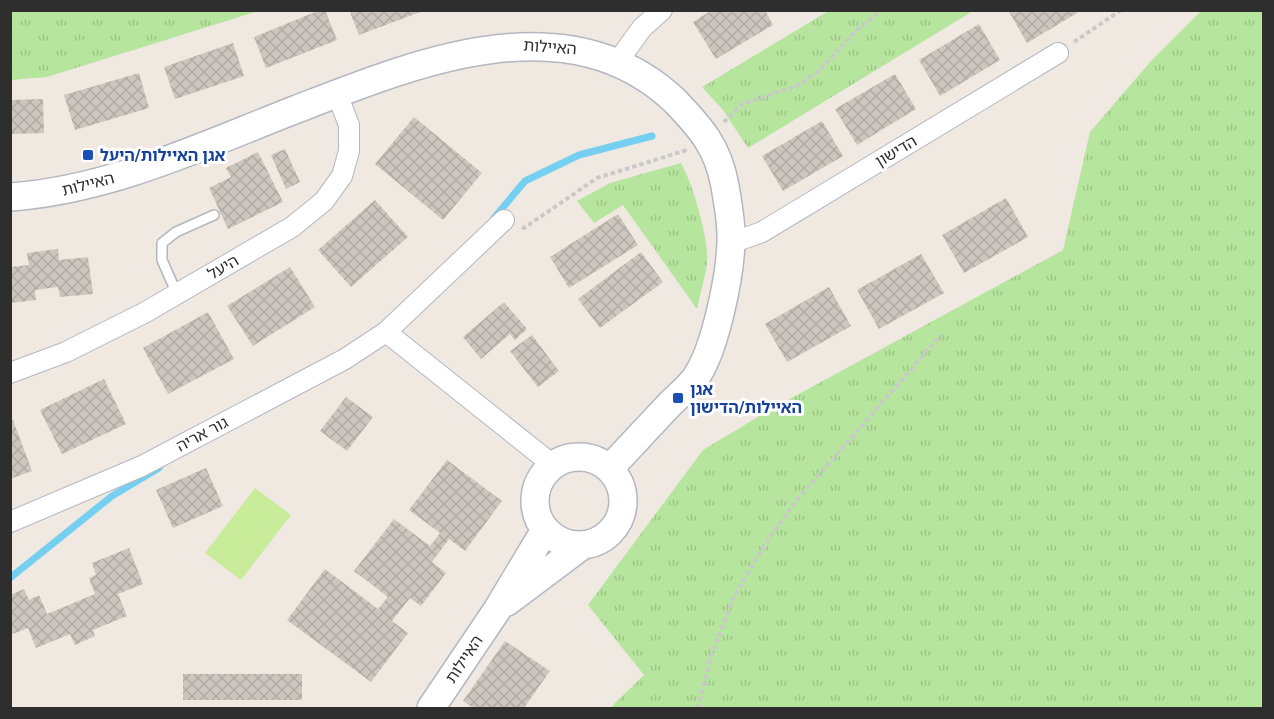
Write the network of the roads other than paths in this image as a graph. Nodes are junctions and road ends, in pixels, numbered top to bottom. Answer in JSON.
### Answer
{"nodes":[{"id":1,"x":662,"y":10,"type":"edge"},
{"id":2,"x":1058,"y":53,"type":"road end"},
{"id":3,"x":618,"y":61,"type":"junction"},
{"id":4,"x":338,"y":94,"type":"junction"},
{"id":5,"x":10,"y":197,"type":"edge"},
{"id":6,"x":214,"y":215,"type":"dead end"},
{"id":7,"x":504,"y":220,"type":"road end"},
{"id":8,"x":731,"y":243,"type":"junction"},
{"id":9,"x":177,"y":294,"type":"junction"},
{"id":10,"x":386,"y":332,"type":"junction"},
{"id":11,"x":10,"y":373,"type":"edge"},
{"id":12,"x":553,"y":465,"type":"junction"},
{"id":13,"x":609,"y":469,"type":"junction"},
{"id":14,"x":10,"y":522,"type":"edge"},
{"id":15,"x":545,"y":530,"type":"junction"},
{"id":16,"x":583,"y":545,"type":"junction"},
{"id":17,"x":497,"y":610,"type":"junction"},
{"id":18,"x":431,"y":708,"type":"edge"}],
"edges":[{"from":1,"to":3,"type":"street"},
{"from":2,"to":8,"type":"street","name":"הדישון"},
{"from":3,"to":4,"type":"street","name":"האיילות"},
{"from":3,"to":8,"type":"street","name":"האיילות"},
{"from":4,"to":5,"type":"street","name":"האיילות"},
{"from":4,"to":9,"type":"street","name":"היעל"},
{"from":6,"to":9,"type":"lane"},
{"from":7,"to":10,"type":"street","name":"גור אריה"},
{"from":8,"to":13,"type":"street","name":"האיילות"},
{"from":9,"to":11,"type":"street","name":"היעל"},
{"from":10,"to":12,"type":"street"},
{"from":10,"to":14,"type":"street","name":"גור אריה"},
{"from":12,"to":13,"type":"street"},
{"from":12,"to":15,"type":"street"},
{"from":13,"to":16,"type":"street"},
{"from":15,"to":16,"type":"street"},
{"from":15,"to":17,"type":"street","name":"האיילות"},
{"from":16,"to":17,"type":"street","name":"האיילות"},
{"from":17,"to":18,"type":"street","name":"האיילות"}]}
